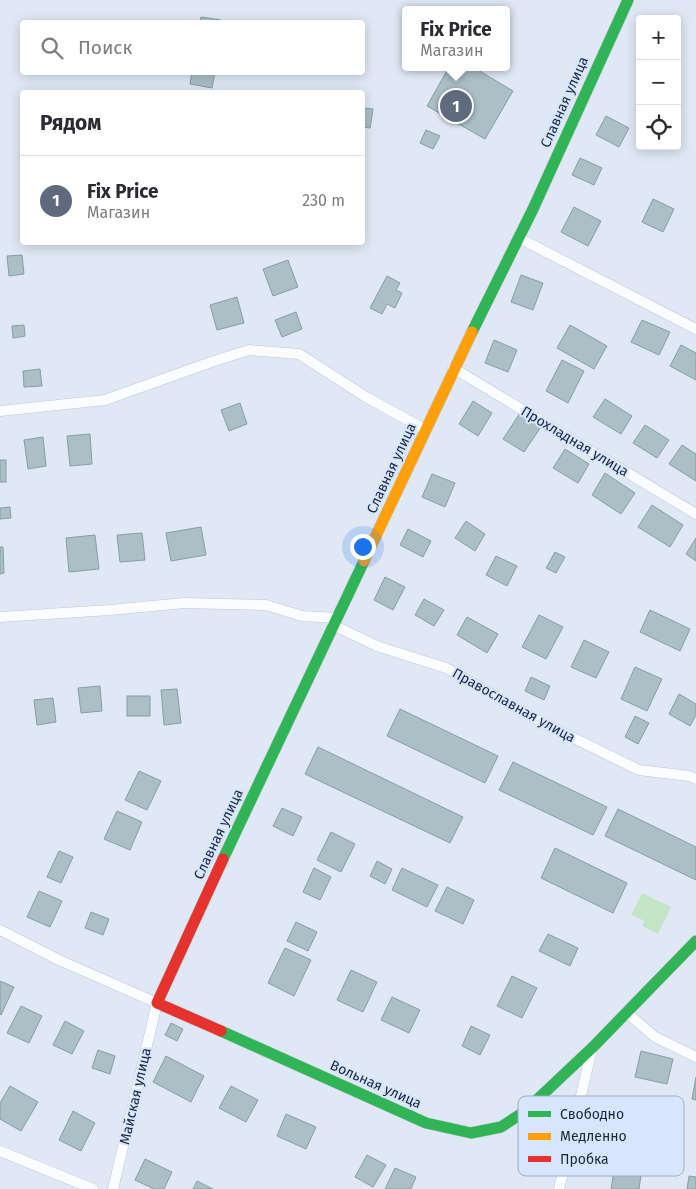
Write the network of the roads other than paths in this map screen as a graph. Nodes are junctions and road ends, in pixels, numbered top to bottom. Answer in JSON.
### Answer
{"nodes":[{"id":1,"x":628,"y":0,"type":"edge"},
{"id":2,"x":519,"y":238,"type":"junction"},
{"id":3,"x":696,"y":329,"type":"edge"},
{"id":4,"x":453,"y":368,"type":"junction"},
{"id":5,"x":0,"y":411,"type":"edge"},
{"id":6,"x":426,"y":430,"type":"junction"},
{"id":7,"x":696,"y":514,"type":"edge"},
{"id":8,"x":0,"y":617,"type":"edge"},
{"id":9,"x":335,"y":622,"type":"junction"},
{"id":10,"x":696,"y":779,"type":"edge"},
{"id":11,"x":0,"y":930,"type":"edge"},
{"id":12,"x":696,"y":941,"type":"edge"},
{"id":13,"x":157,"y":1003,"type":"junction"},
{"id":14,"x":627,"y":1013,"type":"junction"},
{"id":15,"x":593,"y":1047,"type":"junction"},
{"id":16,"x":696,"y":1057,"type":"edge"},
{"id":17,"x":541,"y":1096,"type":"edge"},
{"id":18,"x":581,"y":1096,"type":"edge"},
{"id":19,"x":518,"y":1116,"type":"edge"},
{"id":20,"x":0,"y":1151,"type":"edge"},
{"id":21,"x":562,"y":1176,"type":"edge"},
{"id":22,"x":93,"y":1189,"type":"edge"},
{"id":23,"x":112,"y":1189,"type":"edge"},
{"id":24,"x":559,"y":1189,"type":"edge"}],
"edges":[{"from":1,"to":2,"type":"street","name":"Славная улица"},
{"from":2,"to":3,"type":"street"},
{"from":2,"to":4,"type":"street","name":"Славная улица"},
{"from":4,"to":6,"type":"street","name":"Славная улица"},
{"from":4,"to":7,"type":"street","name":"Прохладная улица"},
{"from":5,"to":6,"type":"street"},
{"from":6,"to":9,"type":"street","name":"Славная улица"},
{"from":8,"to":9,"type":"street"},
{"from":9,"to":10,"type":"street","name":"Православная улица"},
{"from":9,"to":13,"type":"street","name":"Славная улица"},
{"from":11,"to":13,"type":"street","name":"Вольная улица"},
{"from":12,"to":14,"type":"street","name":"Вольная улица"},
{"from":13,"to":19,"type":"street","name":"Вольная улица"},
{"from":13,"to":23,"type":"street","name":"Майская улица"},
{"from":14,"to":15,"type":"street","name":"Вольная улица"},
{"from":14,"to":16,"type":"street"},
{"from":15,"to":17,"type":"street","name":"Вольная улица"},
{"from":15,"to":18,"type":"street"},
{"from":20,"to":22,"type":"street"},
{"from":21,"to":24,"type":"street"}]}
